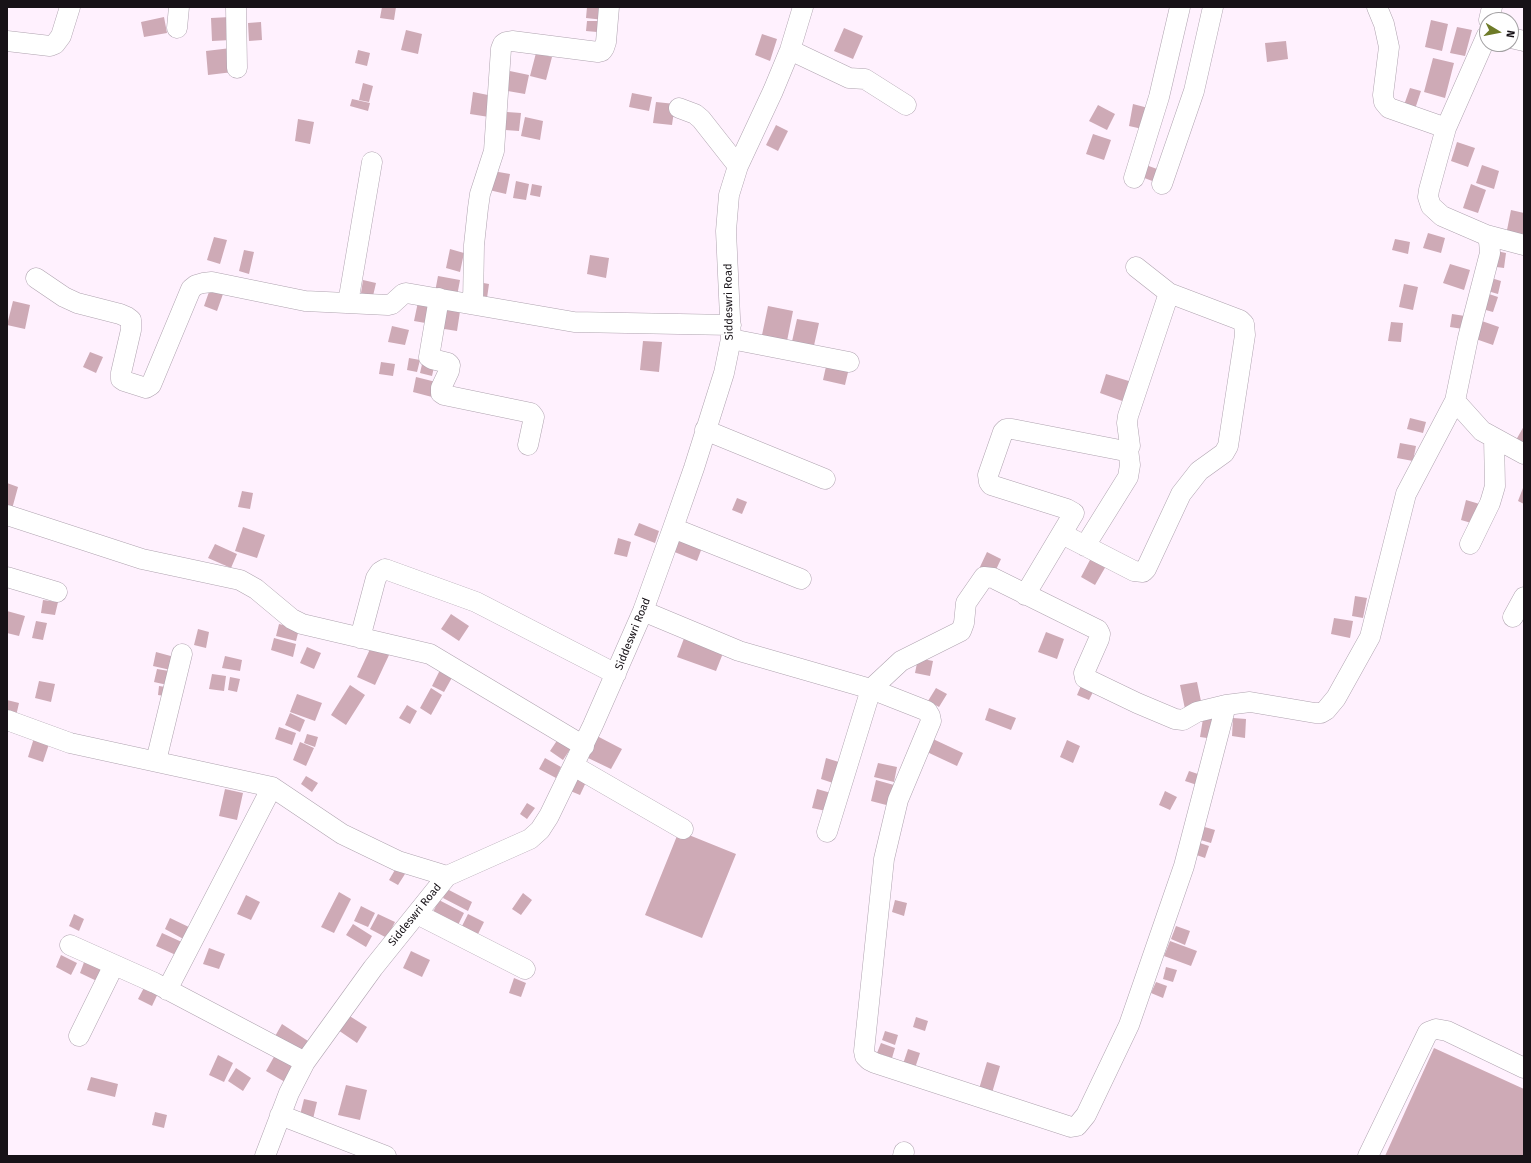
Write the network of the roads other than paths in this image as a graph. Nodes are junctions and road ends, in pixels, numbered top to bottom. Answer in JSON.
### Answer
{"nodes":[{"id":1,"x":70,"y":7,"type":"edge"},
{"id":2,"x":179,"y":7,"type":"edge"},
{"id":3,"x":236,"y":7,"type":"edge"},
{"id":4,"x":609,"y":7,"type":"edge"},
{"id":5,"x":803,"y":7,"type":"edge"},
{"id":6,"x":1180,"y":7,"type":"edge"},
{"id":7,"x":1213,"y":7,"type":"edge"},
{"id":8,"x":1377,"y":7,"type":"edge"},
{"id":9,"x":177,"y":28,"type":"dead end"},
{"id":10,"x":7,"y":41,"type":"edge"},
{"id":11,"x":790,"y":50,"type":"junction"},
{"id":12,"x":1480,"y":52,"type":"edge"},
{"id":13,"x":236,"y":68,"type":"dead end"},
{"id":14,"x":906,"y":105,"type":"dead end"},
{"id":15,"x":679,"y":108,"type":"dead end"},
{"id":16,"x":1446,"y":128,"type":"junction"},
{"id":17,"x":372,"y":162,"type":"dead end"},
{"id":18,"x":738,"y":166,"type":"junction"},
{"id":19,"x":1134,"y":178,"type":"dead end"},
{"id":20,"x":1162,"y":184,"type":"dead end"},
{"id":21,"x":1486,"y":235,"type":"junction"},
{"id":22,"x":1524,"y":245,"type":"edge"},
{"id":23,"x":1136,"y":267,"type":"dead end"},
{"id":24,"x":36,"y":278,"type":"dead end"},
{"id":25,"x":1169,"y":293,"type":"junction"},
{"id":26,"x":439,"y":298,"type":"junction"},
{"id":27,"x":348,"y":303,"type":"junction"},
{"id":28,"x":473,"y":304,"type":"junction"},
{"id":29,"x":731,"y":332,"type":"junction"},
{"id":30,"x":849,"y":362,"type":"dead end"},
{"id":31,"x":1455,"y":401,"type":"junction"},
{"id":32,"x":706,"y":430,"type":"junction"},
{"id":33,"x":1494,"y":438,"type":"junction"},
{"id":34,"x":528,"y":445,"type":"dead end"},
{"id":35,"x":1128,"y":449,"type":"junction"},
{"id":36,"x":1524,"y":454,"type":"edge"},
{"id":37,"x":825,"y":479,"type":"dead end"},
{"id":38,"x":7,"y":514,"type":"edge"},
{"id":39,"x":673,"y":528,"type":"junction"},
{"id":40,"x":1062,"y":534,"type":"junction"},
{"id":41,"x":1470,"y":544,"type":"dead end"},
{"id":42,"x":1085,"y":546,"type":"junction"},
{"id":43,"x":7,"y":576,"type":"edge"},
{"id":44,"x":801,"y":579,"type":"dead end"},
{"id":45,"x":57,"y":592,"type":"dead end"},
{"id":46,"x":1025,"y":595,"type":"junction"},
{"id":47,"x":1524,"y":597,"type":"edge"},
{"id":48,"x":643,"y":610,"type":"junction"},
{"id":49,"x":1513,"y":618,"type":"dead end"},
{"id":50,"x":360,"y":638,"type":"junction"},
{"id":51,"x":182,"y":654,"type":"dead end"},
{"id":52,"x":616,"y":674,"type":"junction"},
{"id":53,"x":871,"y":689,"type":"junction"},
{"id":54,"x":1226,"y":705,"type":"junction"},
{"id":55,"x":7,"y":720,"type":"edge"},
{"id":56,"x":584,"y":746,"type":"junction"},
{"id":57,"x":156,"y":761,"type":"junction"},
{"id":58,"x":574,"y":766,"type":"junction"},
{"id":59,"x":272,"y":787,"type":"junction"},
{"id":60,"x":683,"y":829,"type":"dead end"},
{"id":61,"x":827,"y":832,"type":"dead end"},
{"id":62,"x":447,"y":876,"type":"junction"},
{"id":63,"x":417,"y":914,"type":"junction"},
{"id":64,"x":70,"y":945,"type":"dead end"},
{"id":65,"x":114,"y":965,"type":"junction"},
{"id":66,"x":525,"y":969,"type":"dead end"},
{"id":67,"x":167,"y":990,"type":"junction"},
{"id":68,"x":79,"y":1036,"type":"dead end"},
{"id":69,"x":305,"y":1062,"type":"junction"},
{"id":70,"x":1524,"y":1068,"type":"edge"},
{"id":71,"x":280,"y":1115,"type":"junction"},
{"id":72,"x":265,"y":1156,"type":"edge"},
{"id":73,"x":386,"y":1156,"type":"edge"},
{"id":74,"x":1368,"y":1156,"type":"edge"}],
"edges":[{"from":1,"to":10,"type":"street"},
{"from":2,"to":9,"type":"street"},
{"from":3,"to":13,"type":"street"},
{"from":4,"to":28,"type":"street"},
{"from":5,"to":11,"type":"street","name":"Siddeswri Road"},
{"from":6,"to":19,"type":"street"},
{"from":7,"to":20,"type":"street"},
{"from":8,"to":16,"type":"street"},
{"from":11,"to":14,"type":"street"},
{"from":11,"to":18,"type":"street","name":"Siddeswri Road"},
{"from":12,"to":16,"type":"street"},
{"from":15,"to":18,"type":"street"},
{"from":16,"to":21,"type":"street"},
{"from":17,"to":27,"type":"street"},
{"from":18,"to":29,"type":"street","name":"Siddeswri Road"},
{"from":21,"to":22,"type":"street"},
{"from":21,"to":31,"type":"street"},
{"from":23,"to":25,"type":"street"},
{"from":24,"to":27,"type":"street"},
{"from":25,"to":35,"type":"street"},
{"from":25,"to":42,"type":"street"},
{"from":26,"to":27,"type":"street"},
{"from":26,"to":28,"type":"street"},
{"from":26,"to":34,"type":"street"},
{"from":28,"to":29,"type":"street"},
{"from":29,"to":30,"type":"street"},
{"from":29,"to":32,"type":"street","name":"Siddeswri Road"},
{"from":31,"to":33,"type":"street"},
{"from":31,"to":54,"type":"street"},
{"from":32,"to":37,"type":"street"},
{"from":32,"to":39,"type":"street","name":"Siddeswri Road"},
{"from":33,"to":36,"type":"street"},
{"from":33,"to":41,"type":"street"},
{"from":35,"to":40,"type":"street"},
{"from":35,"to":42,"type":"street"},
{"from":38,"to":50,"type":"street"},
{"from":39,"to":44,"type":"street"},
{"from":39,"to":48,"type":"street","name":"Siddeswri Road"},
{"from":40,"to":42,"type":"street"},
{"from":40,"to":46,"type":"street"},
{"from":43,"to":45,"type":"street"},
{"from":46,"to":53,"type":"street"},
{"from":46,"to":54,"type":"street"},
{"from":47,"to":49,"type":"street"},
{"from":48,"to":52,"type":"street","name":"Siddeswri Road"},
{"from":48,"to":53,"type":"street"},
{"from":50,"to":52,"type":"street"},
{"from":50,"to":56,"type":"street"},
{"from":51,"to":57,"type":"street"},
{"from":52,"to":56,"type":"street","name":"Siddeswri Road"},
{"from":53,"to":54,"type":"street"},
{"from":53,"to":61,"type":"street"},
{"from":55,"to":57,"type":"street"},
{"from":56,"to":58,"type":"street","name":"Siddeswri Road"},
{"from":57,"to":59,"type":"street"},
{"from":58,"to":60,"type":"street"},
{"from":58,"to":62,"type":"street","name":"Siddeswri Road"},
{"from":59,"to":62,"type":"street"},
{"from":59,"to":67,"type":"street"},
{"from":62,"to":63,"type":"street","name":"Siddeswri Road"},
{"from":63,"to":66,"type":"street"},
{"from":63,"to":69,"type":"street","name":"Siddeswri Road"},
{"from":64,"to":65,"type":"street"},
{"from":65,"to":67,"type":"street"},
{"from":65,"to":68,"type":"street"},
{"from":67,"to":69,"type":"street"},
{"from":69,"to":71,"type":"street","name":"Siddeswri Road"},
{"from":70,"to":74,"type":"street"},
{"from":71,"to":72,"type":"street","name":"Siddeswri Road"},
{"from":71,"to":73,"type":"street"}]}
